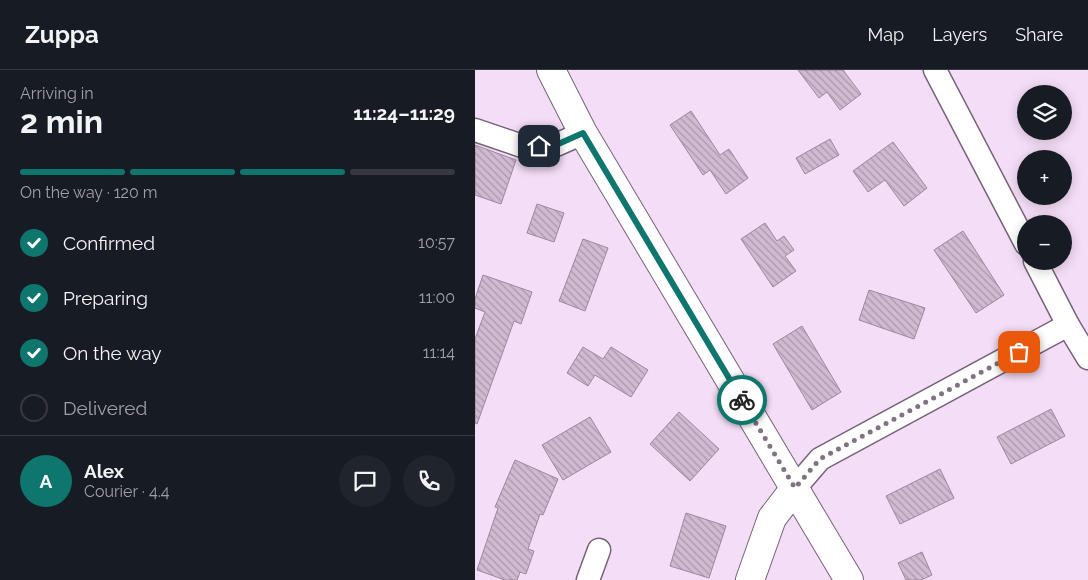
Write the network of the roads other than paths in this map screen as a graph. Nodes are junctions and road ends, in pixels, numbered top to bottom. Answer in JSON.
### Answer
{"nodes":[{"id":1,"x":551,"y":70,"type":"edge"},
{"id":2,"x":935,"y":70,"type":"edge"},
{"id":3,"x":475,"y":130,"type":"edge"},
{"id":4,"x":583,"y":133,"type":"junction"},
{"id":5,"x":1017,"y":227,"type":"edge"},
{"id":6,"x":1040,"y":270,"type":"edge"},
{"id":7,"x":1068,"y":324,"type":"junction"},
{"id":8,"x":1088,"y":358,"type":"edge"},
{"id":9,"x":795,"y":488,"type":"junction"},
{"id":10,"x":599,"y":550,"type":"dead end"},
{"id":11,"x":587,"y":580,"type":"edge"},
{"id":12,"x":750,"y":580,"type":"edge"},
{"id":13,"x":849,"y":580,"type":"edge"}],
"edges":[{"from":1,"to":4,"type":"main road"},
{"from":2,"to":5,"type":"street"},
{"from":3,"to":4,"type":"street"},
{"from":4,"to":9,"type":"main road"},
{"from":6,"to":7,"type":"street"},
{"from":7,"to":8,"type":"street"},
{"from":7,"to":9,"type":"street"},
{"from":9,"to":12,"type":"main road"},
{"from":9,"to":13,"type":"main road"},
{"from":10,"to":11,"type":"street"}]}
